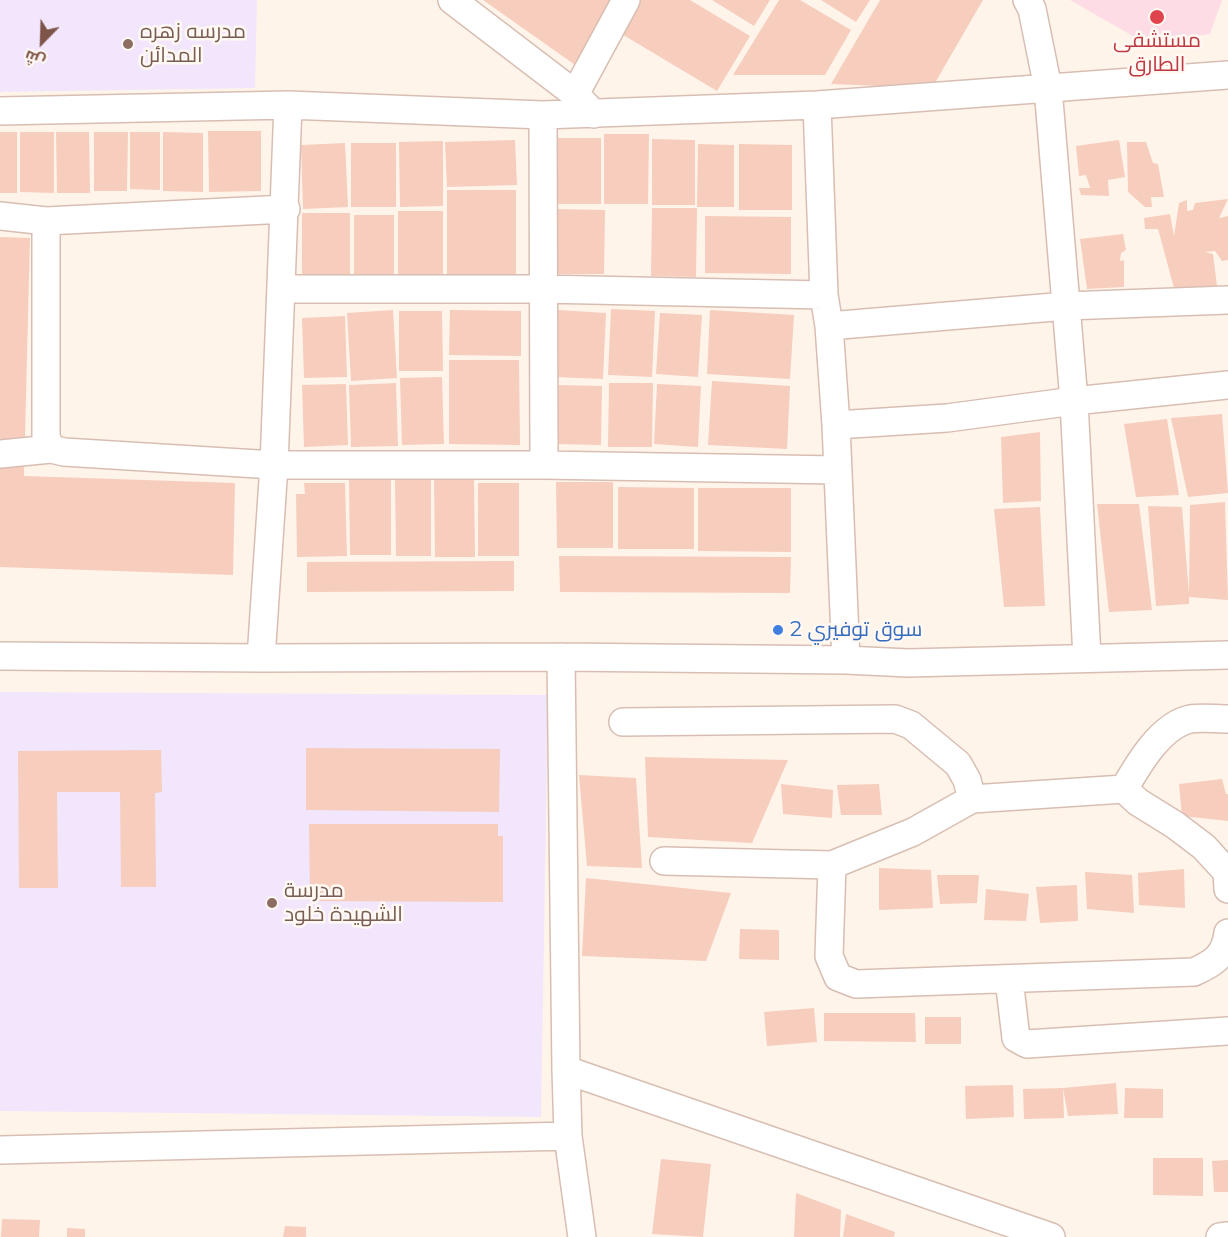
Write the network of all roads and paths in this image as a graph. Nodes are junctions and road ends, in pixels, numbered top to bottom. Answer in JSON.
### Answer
{"nodes":[{"id":1,"x":452,"y":0,"type":"edge"},
{"id":2,"x":626,"y":0,"type":"edge"},
{"id":3,"x":1027,"y":0,"type":"edge"},
{"id":4,"x":1228,"y":75,"type":"edge"},
{"id":5,"x":1048,"y":88,"type":"junction"},
{"id":6,"x":575,"y":94,"type":"junction"},
{"id":7,"x":288,"y":105,"type":"junction"},
{"id":8,"x":818,"y":105,"type":"junction"},
{"id":9,"x":0,"y":111,"type":"edge"},
{"id":10,"x":594,"y":114,"type":"junction"},
{"id":11,"x":543,"y":115,"type":"junction"},
{"id":12,"x":286,"y":209,"type":"junction"},
{"id":13,"x":0,"y":216,"type":"edge"},
{"id":14,"x":46,"y":220,"type":"junction"},
{"id":15,"x":282,"y":289,"type":"junction"},
{"id":16,"x":543,"y":289,"type":"junction"},
{"id":17,"x":824,"y":295,"type":"junction"},
{"id":18,"x":1228,"y":300,"type":"edge"},
{"id":19,"x":1066,"y":306,"type":"junction"},
{"id":20,"x":829,"y":326,"type":"junction"},
{"id":21,"x":1228,"y":385,"type":"edge"},
{"id":22,"x":1074,"y":401,"type":"junction"},
{"id":23,"x":836,"y":425,"type":"junction"},
{"id":24,"x":51,"y":449,"type":"junction"},
{"id":25,"x":0,"y":454,"type":"edge"},
{"id":26,"x":274,"y":465,"type":"junction"},
{"id":27,"x":544,"y":465,"type":"junction"},
{"id":28,"x":837,"y":470,"type":"junction"},
{"id":29,"x":1228,"y":655,"type":"edge"},
{"id":30,"x":0,"y":656,"type":"edge"},
{"id":31,"x":561,"y":657,"type":"junction"},
{"id":32,"x":261,"y":658,"type":"junction"},
{"id":33,"x":1087,"y":658,"type":"junction"},
{"id":34,"x":846,"y":660,"type":"junction"},
{"id":35,"x":1228,"y":719,"type":"edge"},
{"id":36,"x":623,"y":722,"type":"dead end"},
{"id":37,"x":1124,"y":789,"type":"junction"},
{"id":38,"x":972,"y":799,"type":"junction"},
{"id":39,"x":664,"y":861,"type":"dead end"},
{"id":40,"x":832,"y":865,"type":"junction"},
{"id":41,"x":1228,"y":878,"type":"edge"},
{"id":42,"x":1227,"y":947,"type":"edge"},
{"id":43,"x":1009,"y":979,"type":"junction"},
{"id":44,"x":1228,"y":1031,"type":"edge"},
{"id":45,"x":566,"y":1070,"type":"junction"},
{"id":46,"x":568,"y":1136,"type":"junction"},
{"id":47,"x":0,"y":1150,"type":"edge"},
{"id":48,"x":1228,"y":1236,"type":"edge"},
{"id":49,"x":582,"y":1237,"type":"edge"},
{"id":50,"x":1051,"y":1237,"type":"edge"},
{"id":51,"x":1220,"y":1237,"type":"edge"}],
"edges":[{"from":1,"to":6,"type":"street"},
{"from":2,"to":6,"type":"street"},
{"from":3,"to":5,"type":"street"},
{"from":4,"to":5,"type":"street"},
{"from":5,"to":8,"type":"street"},
{"from":5,"to":19,"type":"street"},
{"from":6,"to":10,"type":"street"},
{"from":7,"to":9,"type":"street"},
{"from":7,"to":11,"type":"street"},
{"from":7,"to":12,"type":"street"},
{"from":8,"to":10,"type":"street"},
{"from":8,"to":17,"type":"street"},
{"from":10,"to":11,"type":"street"},
{"from":11,"to":16,"type":"street"},
{"from":12,"to":14,"type":"street"},
{"from":12,"to":15,"type":"street"},
{"from":13,"to":14,"type":"street"},
{"from":14,"to":24,"type":"street"},
{"from":15,"to":16,"type":"street"},
{"from":15,"to":26,"type":"street"},
{"from":16,"to":17,"type":"street"},
{"from":16,"to":27,"type":"street"},
{"from":17,"to":20,"type":"street"},
{"from":18,"to":19,"type":"street"},
{"from":19,"to":20,"type":"street"},
{"from":19,"to":22,"type":"street"},
{"from":20,"to":23,"type":"street"},
{"from":21,"to":22,"type":"street"},
{"from":22,"to":23,"type":"street"},
{"from":22,"to":33,"type":"street"},
{"from":23,"to":28,"type":"street"},
{"from":24,"to":25,"type":"street"},
{"from":24,"to":26,"type":"street"},
{"from":26,"to":27,"type":"street"},
{"from":26,"to":32,"type":"street"},
{"from":27,"to":28,"type":"street"},
{"from":28,"to":34,"type":"street"},
{"from":29,"to":33,"type":"street"},
{"from":30,"to":32,"type":"street"},
{"from":31,"to":32,"type":"street"},
{"from":31,"to":34,"type":"street"},
{"from":31,"to":45,"type":"street"},
{"from":33,"to":34,"type":"street"},
{"from":35,"to":37,"type":"street"},
{"from":36,"to":38,"type":"street"},
{"from":37,"to":38,"type":"street"},
{"from":37,"to":41,"type":"street"},
{"from":38,"to":40,"type":"street"},
{"from":39,"to":40,"type":"street"},
{"from":40,"to":43,"type":"street"},
{"from":42,"to":43,"type":"street"},
{"from":43,"to":44,"type":"street"},
{"from":45,"to":46,"type":"street"},
{"from":45,"to":50,"type":"street"},
{"from":46,"to":47,"type":"street"},
{"from":46,"to":49,"type":"street"},
{"from":48,"to":51,"type":"street"}]}
